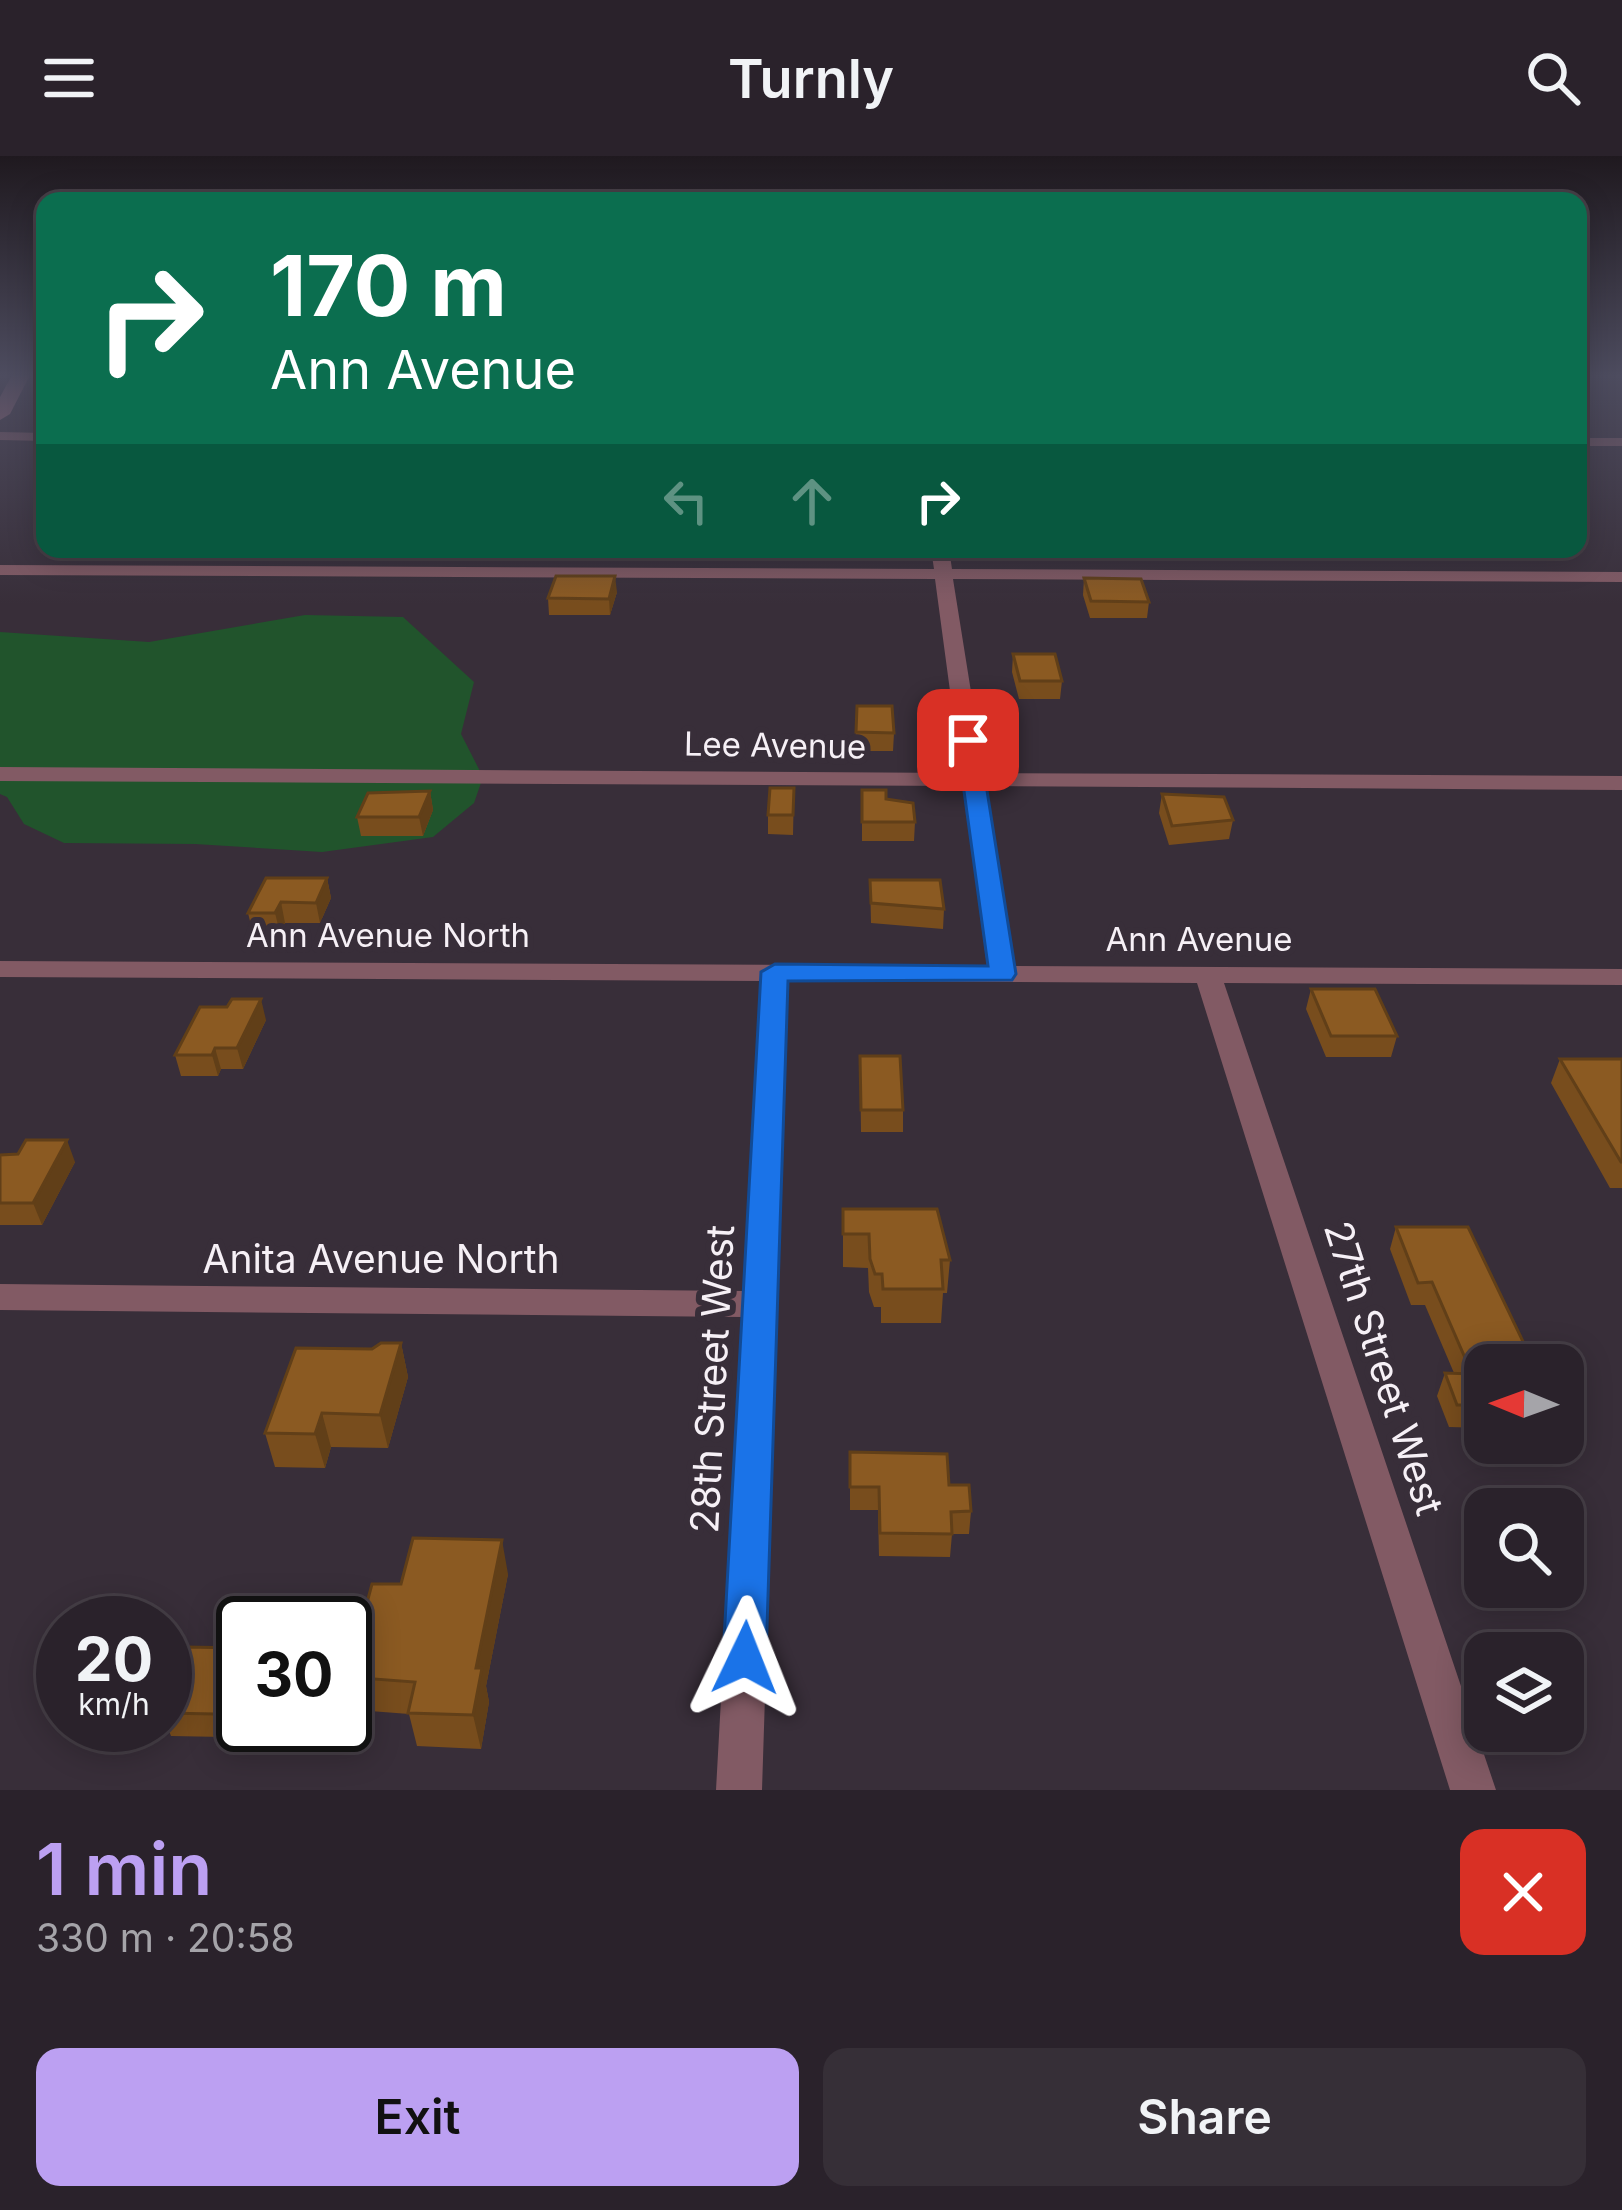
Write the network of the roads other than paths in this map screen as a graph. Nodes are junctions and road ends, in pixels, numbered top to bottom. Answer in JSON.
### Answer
{"nodes":[{"id":1,"x":941,"y":558,"type":"edge"},
{"id":2,"x":0,"y":569,"type":"edge"},
{"id":3,"x":944,"y":574,"type":"junction"},
{"id":4,"x":1622,"y":577,"type":"edge"},
{"id":5,"x":0,"y":775,"type":"edge"},
{"id":6,"x":975,"y":782,"type":"junction"},
{"id":7,"x":1622,"y":783,"type":"edge"},
{"id":8,"x":0,"y":969,"type":"edge"},
{"id":9,"x":775,"y":972,"type":"junction"},
{"id":10,"x":1002,"y":974,"type":"junction"},
{"id":11,"x":1208,"y":975,"type":"junction"},
{"id":12,"x":1622,"y":977,"type":"edge"},
{"id":13,"x":0,"y":1297,"type":"edge"},
{"id":14,"x":760,"y":1304,"type":"junction"},
{"id":15,"x":739,"y":1790,"type":"edge"},
{"id":16,"x":1473,"y":1790,"type":"edge"}],
"edges":[{"from":1,"to":3,"type":"street"},
{"from":2,"to":3,"type":"street"},
{"from":3,"to":4,"type":"street"},
{"from":3,"to":6,"type":"street"},
{"from":5,"to":6,"type":"street","name":"Lee Avenue"},
{"from":6,"to":7,"type":"street","name":"Lee Avenue"},
{"from":6,"to":10,"type":"street"},
{"from":8,"to":9,"type":"street","name":"Ann Avenue North"},
{"from":9,"to":10,"type":"street","name":"Ann Avenue"},
{"from":9,"to":14,"type":"street","name":"28th Street West"},
{"from":10,"to":11,"type":"street","name":"Ann Avenue"},
{"from":11,"to":12,"type":"street","name":"Ann Avenue"},
{"from":11,"to":16,"type":"street","name":"27th Street West"},
{"from":13,"to":14,"type":"street","name":"Anita Avenue North"},
{"from":14,"to":15,"type":"street","name":"28th Street West"}]}
